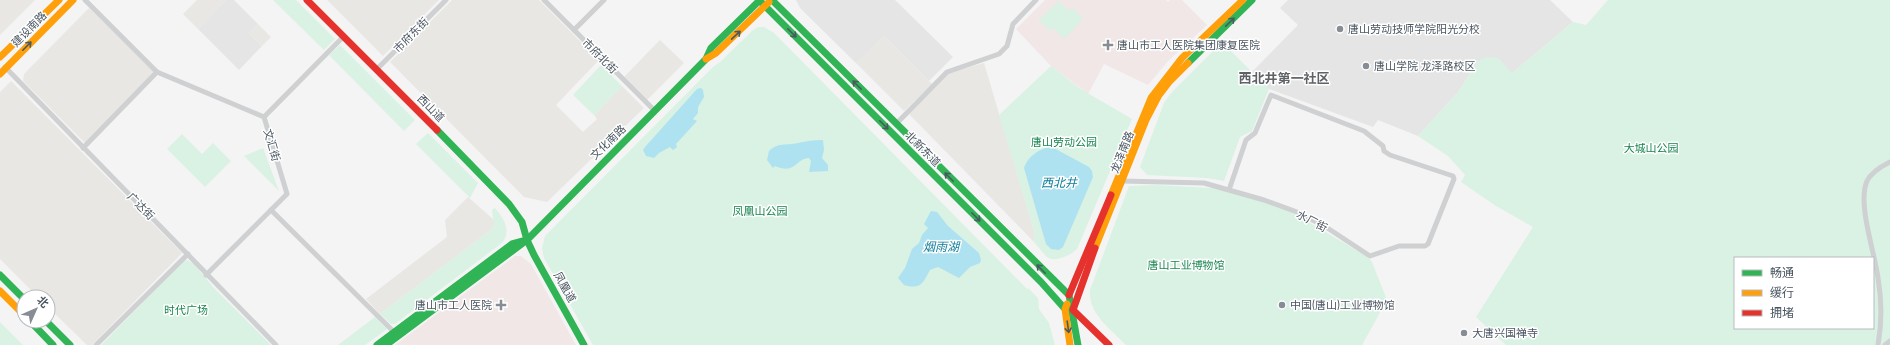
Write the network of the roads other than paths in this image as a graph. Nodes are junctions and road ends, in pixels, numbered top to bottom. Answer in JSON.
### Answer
{"nodes":[{"id":1,"x":59,"y":0,"type":"edge"},
{"id":2,"x":73,"y":0,"type":"edge"},
{"id":3,"x":85,"y":0,"type":"edge"},
{"id":4,"x":307,"y":0,"type":"edge"},
{"id":5,"x":446,"y":0,"type":"edge"},
{"id":6,"x":544,"y":0,"type":"edge"},
{"id":7,"x":604,"y":0,"type":"edge"},
{"id":8,"x":771,"y":0,"type":"edge"},
{"id":9,"x":1036,"y":0,"type":"edge"},
{"id":10,"x":1243,"y":0,"type":"edge"},
{"id":11,"x":1252,"y":0,"type":"edge"},
{"id":12,"x":761,"y":2,"type":"edge"},
{"id":13,"x":574,"y":30,"type":"junction"},
{"id":14,"x":344,"y":36,"type":"junction"},
{"id":15,"x":0,"y":58,"type":"edge"},
{"id":16,"x":5,"y":67,"type":"junction"},
{"id":17,"x":377,"y":69,"type":"junction"},
{"id":18,"x":157,"y":72,"type":"junction"},
{"id":19,"x":0,"y":74,"type":"edge"},
{"id":20,"x":655,"y":111,"type":"junction"},
{"id":21,"x":264,"y":117,"type":"junction"},
{"id":22,"x":896,"y":124,"type":"junction"},
{"id":23,"x":83,"y":148,"type":"junction"},
{"id":24,"x":1890,"y":162,"type":"edge"},
{"id":25,"x":1122,"y":181,"type":"junction"},
{"id":26,"x":1229,"y":190,"type":"junction"},
{"id":27,"x":271,"y":210,"type":"junction"},
{"id":28,"x":527,"y":240,"type":"junction"},
{"id":29,"x":188,"y":254,"type":"junction"},
{"id":30,"x":1874,"y":257,"type":"edge"},
{"id":31,"x":1874,"y":257,"type":"edge"},
{"id":32,"x":0,"y":275,"type":"edge"},
{"id":33,"x":206,"y":275,"type":"junction"},
{"id":34,"x":16,"y":291,"type":"edge"},
{"id":35,"x":1,"y":293,"type":"edge"},
{"id":36,"x":1070,"y":295,"type":"junction"},
{"id":37,"x":16,"y":307,"type":"edge"},
{"id":38,"x":1065,"y":309,"type":"junction"},
{"id":39,"x":1073,"y":310,"type":"junction"},
{"id":40,"x":38,"y":329,"type":"edge"},
{"id":41,"x":54,"y":329,"type":"edge"},
{"id":42,"x":394,"y":332,"type":"junction"},
{"id":43,"x":1890,"y":341,"type":"edge"},
{"id":44,"x":53,"y":345,"type":"edge"},
{"id":45,"x":70,"y":345,"type":"edge"},
{"id":46,"x":96,"y":345,"type":"edge"},
{"id":47,"x":276,"y":345,"type":"edge"},
{"id":48,"x":377,"y":345,"type":"edge"},
{"id":49,"x":386,"y":345,"type":"edge"},
{"id":50,"x":584,"y":345,"type":"edge"},
{"id":51,"x":1070,"y":345,"type":"edge"},
{"id":52,"x":1078,"y":345,"type":"edge"},
{"id":53,"x":1109,"y":345,"type":"edge"},
{"id":54,"x":1878,"y":345,"type":"edge"},
{"id":55,"x":1885,"y":345,"type":"edge"}],
"edges":[{"from":1,"to":15,"type":"main road","name":"建设南路"},
{"from":16,"to":2,"type":"main road","name":"建设南路","one_way":true},
{"from":3,"to":18,"type":"street","name":"文汇街"},
{"from":4,"to":14,"type":"main road","name":"西山道"},
{"from":5,"to":17,"type":"street","name":"市府东街"},
{"from":6,"to":13,"type":"street","name":"市府北街"},
{"from":7,"to":13,"type":"street"},
{"from":8,"to":12,"type":"main road","name":"文化南路"},
{"from":22,"to":8,"type":"main road","name":"北新东道","one_way":true},
{"from":9,"to":22,"type":"street"},
{"from":10,"to":36,"type":"main road","name":"龙泽南路"},
{"from":25,"to":11,"type":"main road","name":"龙泽南路","one_way":true},
{"from":12,"to":20,"type":"main road","name":"文化南路"},
{"from":12,"to":38,"type":"main road","name":"北新东道","one_way":true},
{"from":13,"to":20,"type":"street","name":"市府北街"},
{"from":14,"to":17,"type":"main road","name":"西山道"},
{"from":14,"to":21,"type":"street"},
{"from":16,"to":19,"type":"main road","name":"建设南路"},
{"from":16,"to":23,"type":"street","name":"广达街"},
{"from":17,"to":28,"type":"main road","name":"西山道"},
{"from":18,"to":21,"type":"street","name":"文汇街"},
{"from":18,"to":23,"type":"street"},
{"from":20,"to":28,"type":"main road","name":"文化南路"},
{"from":21,"to":27,"type":"street","name":"文汇街"},
{"from":36,"to":22,"type":"main road","name":"北新东道","one_way":true},
{"from":23,"to":29,"type":"street","name":"广达街"},
{"from":24,"to":30,"type":"street"},
{"from":25,"to":26,"type":"street","name":"水厂街"},
{"from":25,"to":39,"type":"main road","name":"龙泽南路"},
{"from":26,"to":26,"type":"street","name":"水厂街"},
{"from":27,"to":33,"type":"street"},
{"from":27,"to":42,"type":"street"},
{"from":28,"to":42,"type":"main road","name":"文化南路"},
{"from":28,"to":49,"type":"main road","name":"文化南路"},
{"from":28,"to":50,"type":"main road","name":"凤凰道"},
{"from":29,"to":33,"type":"street","name":"广达街"},
{"from":29,"to":46,"type":"street"},
{"from":31,"to":54,"type":"street"},
{"from":32,"to":34,"type":"main road"},
{"from":33,"to":47,"type":"street","name":"广达街"},
{"from":35,"to":37,"type":"main road"},
{"from":36,"to":38,"type":"main road","name":"龙泽南路"},
{"from":36,"to":39,"type":"main road"},
{"from":38,"to":39,"type":"main road"},
{"from":38,"to":51,"type":"main road","name":"龙泽南路","one_way":true},
{"from":39,"to":52,"type":"main road","name":"龙泽南路"},
{"from":39,"to":53,"type":"main road"},
{"from":40,"to":44,"type":"main road"},
{"from":41,"to":45,"type":"main road"},
{"from":42,"to":48,"type":"main road","name":"文化南路"},
{"from":43,"to":55,"type":"street"}]}
